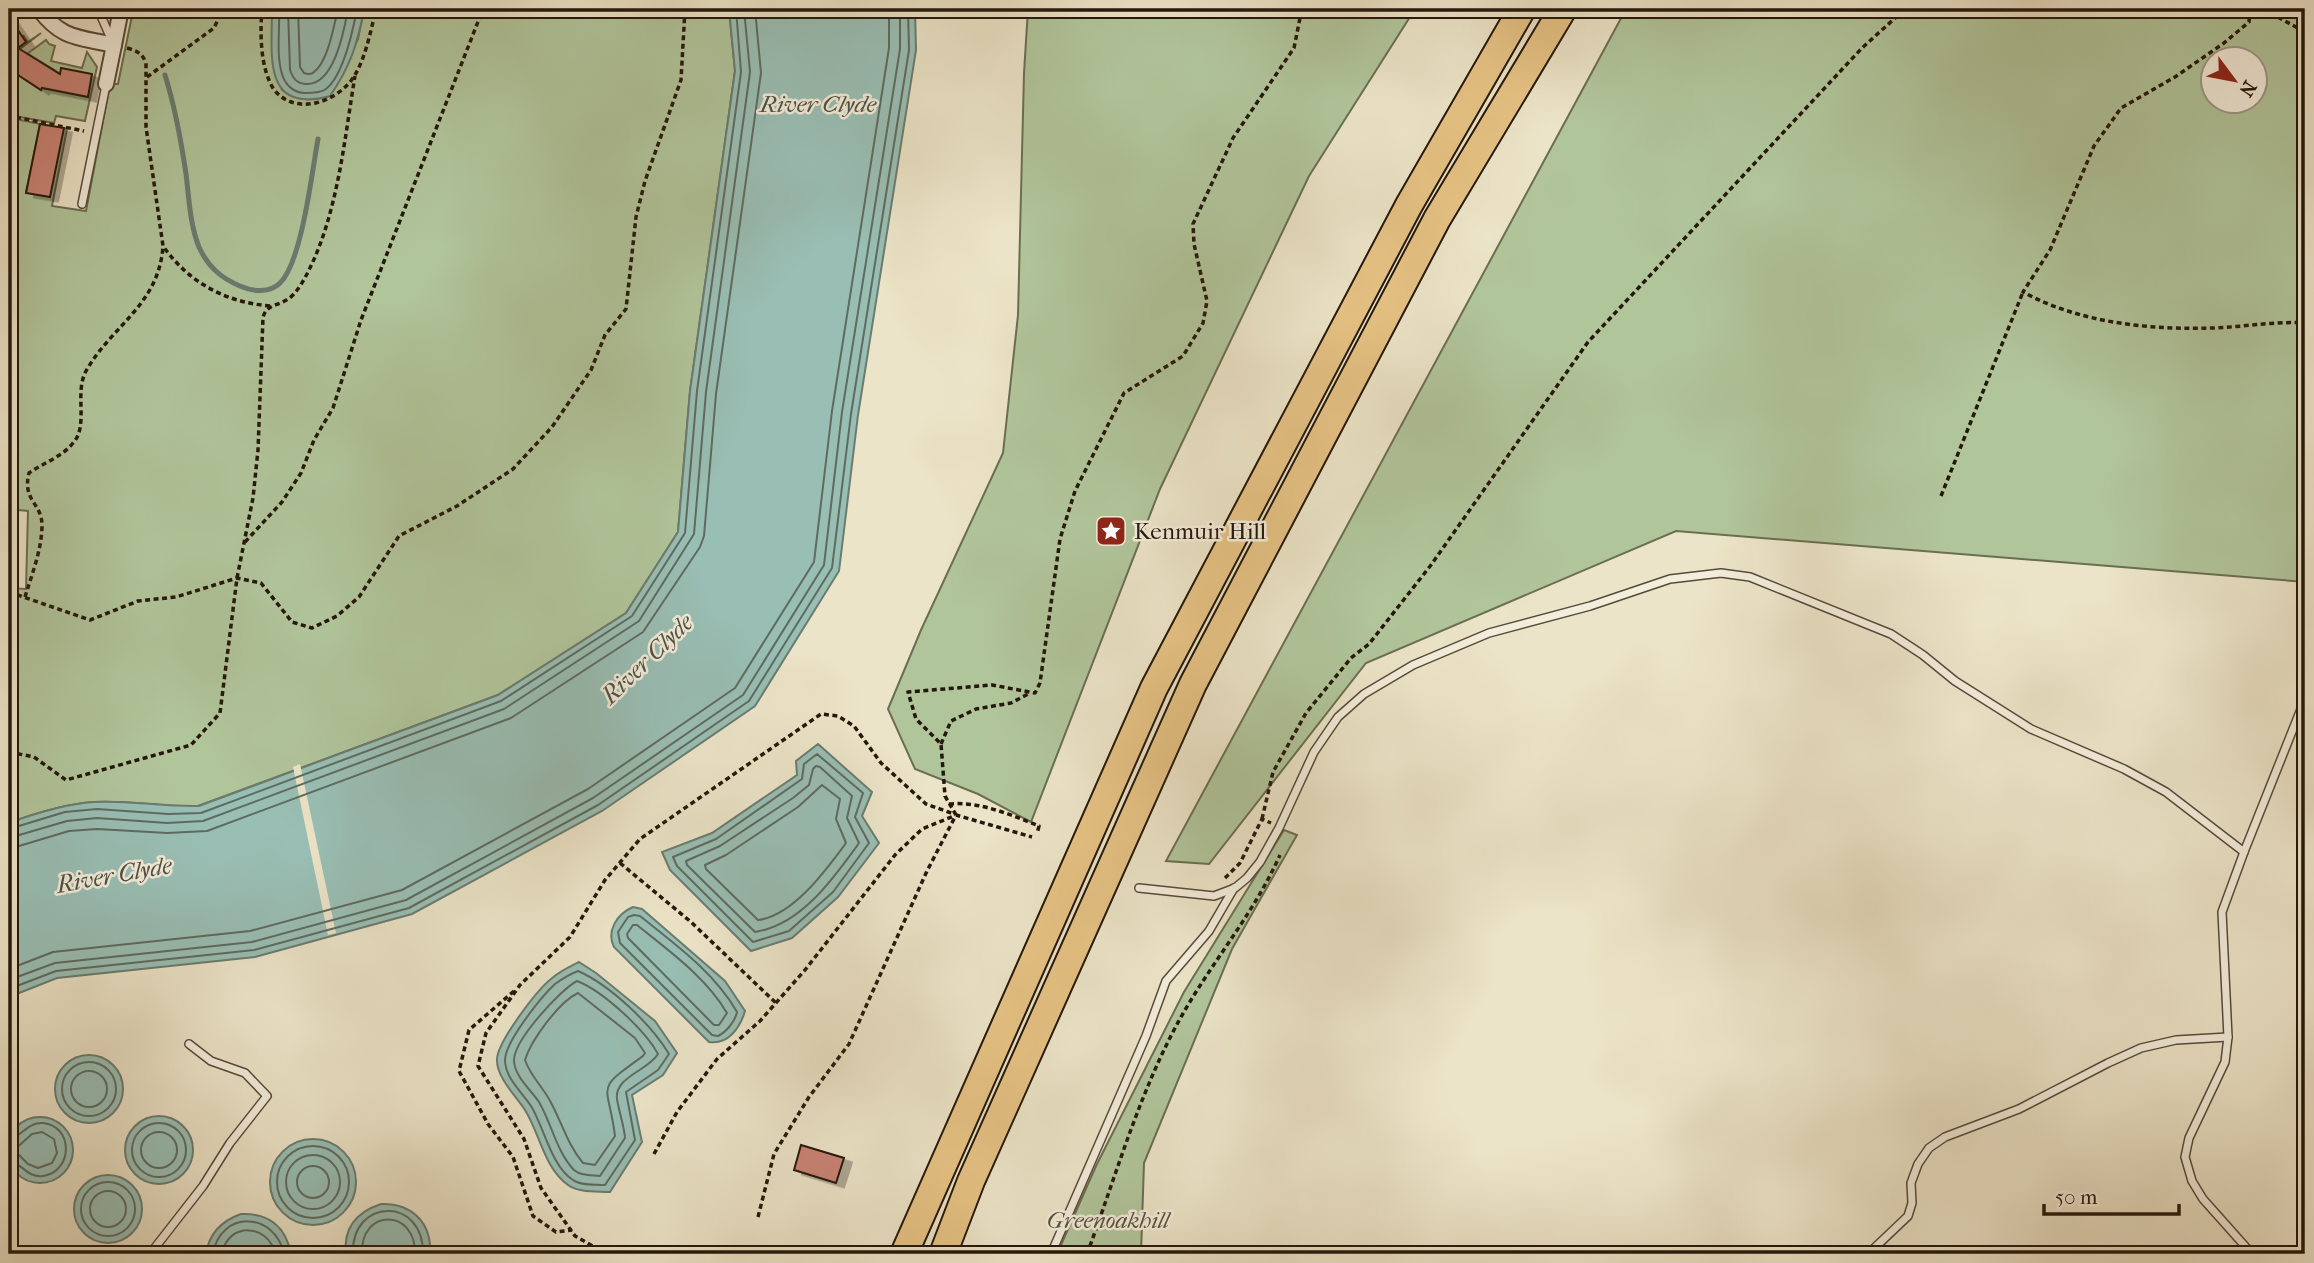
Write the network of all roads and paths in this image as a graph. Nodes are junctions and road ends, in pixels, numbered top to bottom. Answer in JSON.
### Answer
{"nodes":[{"id":1,"x":40,"y":9,"type":"edge"},
{"id":2,"x":103,"y":9,"type":"edge"},
{"id":3,"x":223,"y":9,"type":"edge"},
{"id":4,"x":262,"y":9,"type":"edge"},
{"id":5,"x":376,"y":9,"type":"edge"},
{"id":6,"x":482,"y":9,"type":"edge"},
{"id":7,"x":685,"y":9,"type":"edge"},
{"id":8,"x":1286,"y":9,"type":"edge"},
{"id":9,"x":1522,"y":9,"type":"edge"},
{"id":10,"x":1563,"y":9,"type":"edge"},
{"id":11,"x":1905,"y":9,"type":"edge"},
{"id":12,"x":2250,"y":9,"type":"edge"},
{"id":13,"x":2263,"y":9,"type":"edge"},
{"id":14,"x":121,"y":14,"type":"dead end"},
{"id":15,"x":2305,"y":32,"type":"edge"},
{"id":16,"x":120,"y":46,"type":"junction"},
{"id":17,"x":355,"y":76,"type":"junction"},
{"id":18,"x":147,"y":77,"type":"junction"},
{"id":19,"x":106,"y":84,"type":"joint"},
{"id":20,"x":96,"y":133,"type":"junction"},
{"id":21,"x":9,"y":158,"type":"edge"},
{"id":22,"x":82,"y":204,"type":"dead end"},
{"id":23,"x":163,"y":246,"type":"junction"},
{"id":24,"x":2024,"y":292,"type":"junction"},
{"id":25,"x":271,"y":306,"type":"junction"},
{"id":26,"x":2305,"y":323,"type":"edge"},
{"id":27,"x":1941,"y":496,"type":"dead end"},
{"id":28,"x":243,"y":544,"type":"junction"},
{"id":29,"x":237,"y":578,"type":"junction"},
{"id":30,"x":9,"y":592,"type":"edge"},
{"id":31,"x":25,"y":597,"type":"junction"},
{"id":32,"x":1030,"y":692,"type":"junction"},
{"id":33,"x":2305,"y":699,"type":"edge"},
{"id":34,"x":941,"y":744,"type":"junction"},
{"id":35,"x":9,"y":751,"type":"edge"},
{"id":36,"x":949,"y":804,"type":"junction"},
{"id":37,"x":956,"y":815,"type":"junction"},
{"id":38,"x":1262,"y":819,"type":"junction"},
{"id":39,"x":1279,"y":828,"type":"junction"},
{"id":40,"x":1037,"y":834,"type":"dead end"},
{"id":41,"x":1032,"y":837,"type":"dead end"},
{"id":42,"x":2244,"y":852,"type":"junction"},
{"id":43,"x":620,"y":863,"type":"junction"},
{"id":44,"x":1220,"y":882,"type":"dead end"},
{"id":45,"x":1139,"y":888,"type":"dead end"},
{"id":46,"x":1234,"y":888,"type":"junction"},
{"id":47,"x":520,"y":985,"type":"junction"},
{"id":48,"x":776,"y":1003,"type":"junction"},
{"id":49,"x":2228,"y":1037,"type":"junction"},
{"id":50,"x":189,"y":1044,"type":"dead end"},
{"id":51,"x":654,"y":1154,"type":"dead end"},
{"id":52,"x":758,"y":1217,"type":"dead end"},
{"id":53,"x":572,"y":1230,"type":"junction"},
{"id":54,"x":150,"y":1254,"type":"edge"},
{"id":55,"x":607,"y":1254,"type":"edge"},
{"id":56,"x":905,"y":1254,"type":"edge"},
{"id":57,"x":943,"y":1254,"type":"edge"},
{"id":58,"x":1051,"y":1254,"type":"edge"},
{"id":59,"x":1087,"y":1254,"type":"edge"},
{"id":60,"x":1868,"y":1254,"type":"edge"},
{"id":61,"x":2252,"y":1254,"type":"edge"}],
"edges":[{"from":1,"to":16,"type":"street"},
{"from":2,"to":16,"type":"lane"},
{"from":3,"to":18,"type":"path"},
{"from":4,"to":17,"type":"path"},
{"from":5,"to":17,"type":"path"},
{"from":6,"to":28,"type":"path"},
{"from":7,"to":29,"type":"path"},
{"from":8,"to":32,"type":"path"},
{"from":9,"to":56,"type":"highway"},
{"from":10,"to":57,"type":"highway"},
{"from":11,"to":38,"type":"path"},
{"from":12,"to":24,"type":"path"},
{"from":13,"to":15,"type":"path"},
{"from":14,"to":16,"type":"street"},
{"from":16,"to":18,"type":"path"},
{"from":16,"to":19,"type":"street"},
{"from":17,"to":25,"type":"path"},
{"from":18,"to":23,"type":"path"},
{"from":19,"to":20,"type":"lane"},
{"from":20,"to":21,"type":"path"},
{"from":20,"to":22,"type":"lane"},
{"from":23,"to":25,"type":"path"},
{"from":23,"to":31,"type":"path"},
{"from":24,"to":26,"type":"path"},
{"from":24,"to":27,"type":"path"},
{"from":25,"to":28,"type":"path"},
{"from":28,"to":29,"type":"path"},
{"from":29,"to":31,"type":"path"},
{"from":29,"to":35,"type":"path"},
{"from":30,"to":31,"type":"path"},
{"from":32,"to":34,"type":"path"},
{"from":32,"to":34,"type":"path"},
{"from":33,"to":42,"type":"lane"},
{"from":34,"to":36,"type":"path"},
{"from":36,"to":37,"type":"path"},
{"from":36,"to":40,"type":"path"},
{"from":37,"to":41,"type":"path"},
{"from":37,"to":43,"type":"path"},
{"from":37,"to":48,"type":"path"},
{"from":37,"to":52,"type":"path"},
{"from":38,"to":39,"type":"path"},
{"from":38,"to":44,"type":"path"},
{"from":39,"to":42,"type":"lane"},
{"from":39,"to":46,"type":"lane"},
{"from":39,"to":59,"type":"path"},
{"from":42,"to":49,"type":"lane"},
{"from":43,"to":47,"type":"path"},
{"from":43,"to":48,"type":"path"},
{"from":45,"to":46,"type":"lane"},
{"from":46,"to":58,"type":"lane"},
{"from":47,"to":53,"type":"path"},
{"from":47,"to":53,"type":"path"},
{"from":48,"to":51,"type":"path"},
{"from":49,"to":60,"type":"lane"},
{"from":49,"to":61,"type":"lane"},
{"from":50,"to":54,"type":"lane"},
{"from":53,"to":55,"type":"path"}]}
